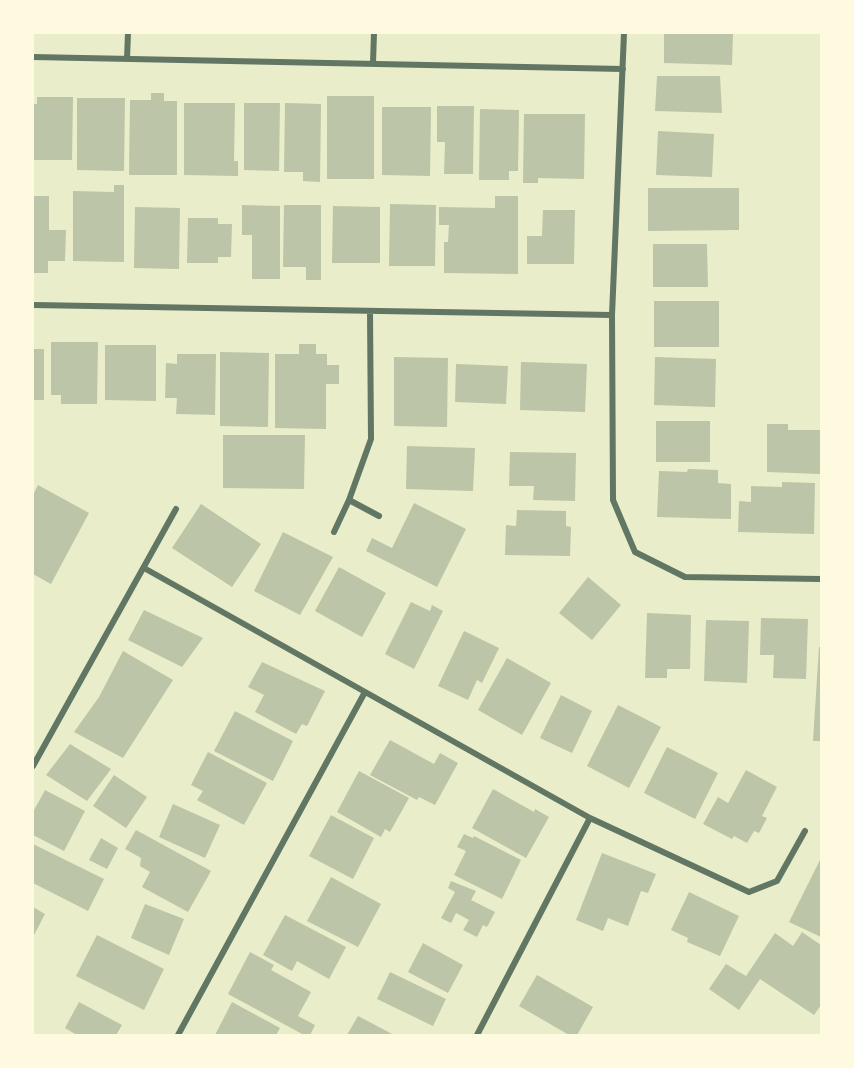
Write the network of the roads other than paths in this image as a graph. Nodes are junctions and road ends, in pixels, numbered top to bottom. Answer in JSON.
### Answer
{"nodes":[{"id":1,"x":128,"y":33,"type":"edge"},
{"id":2,"x":374,"y":33,"type":"edge"},
{"id":3,"x":624,"y":33,"type":"edge"},
{"id":4,"x":33,"y":57,"type":"edge"},
{"id":5,"x":127,"y":59,"type":"junction"},
{"id":6,"x":373,"y":63,"type":"junction"},
{"id":7,"x":623,"y":69,"type":"junction"},
{"id":8,"x":33,"y":305,"type":"edge"},
{"id":9,"x":370,"y":312,"type":"junction"},
{"id":10,"x":612,"y":315,"type":"junction"},
{"id":11,"x":349,"y":500,"type":"junction"},
{"id":12,"x":176,"y":509,"type":"dead end"},
{"id":13,"x":379,"y":516,"type":"dead end"},
{"id":14,"x":334,"y":532,"type":"dead end"},
{"id":15,"x":144,"y":568,"type":"junction"},
{"id":16,"x":821,"y":579,"type":"edge"},
{"id":17,"x":365,"y":692,"type":"junction"},
{"id":18,"x":34,"y":762,"type":"edge"},
{"id":19,"x":590,"y":818,"type":"junction"},
{"id":20,"x":805,"y":831,"type":"dead end"},
{"id":21,"x":178,"y":1035,"type":"edge"},
{"id":22,"x":477,"y":1035,"type":"edge"}],
"edges":[{"from":1,"to":5,"type":"street"},
{"from":2,"to":6,"type":"street"},
{"from":3,"to":7,"type":"street"},
{"from":4,"to":5,"type":"street"},
{"from":5,"to":6,"type":"street"},
{"from":6,"to":7,"type":"street"},
{"from":7,"to":10,"type":"street"},
{"from":8,"to":9,"type":"street"},
{"from":9,"to":10,"type":"street"},
{"from":9,"to":11,"type":"street"},
{"from":10,"to":16,"type":"street"},
{"from":11,"to":13,"type":"street"},
{"from":11,"to":14,"type":"street"},
{"from":12,"to":15,"type":"street"},
{"from":15,"to":17,"type":"street"},
{"from":15,"to":18,"type":"street"},
{"from":17,"to":19,"type":"street"},
{"from":17,"to":21,"type":"street"},
{"from":19,"to":20,"type":"street"},
{"from":19,"to":22,"type":"street"}]}
